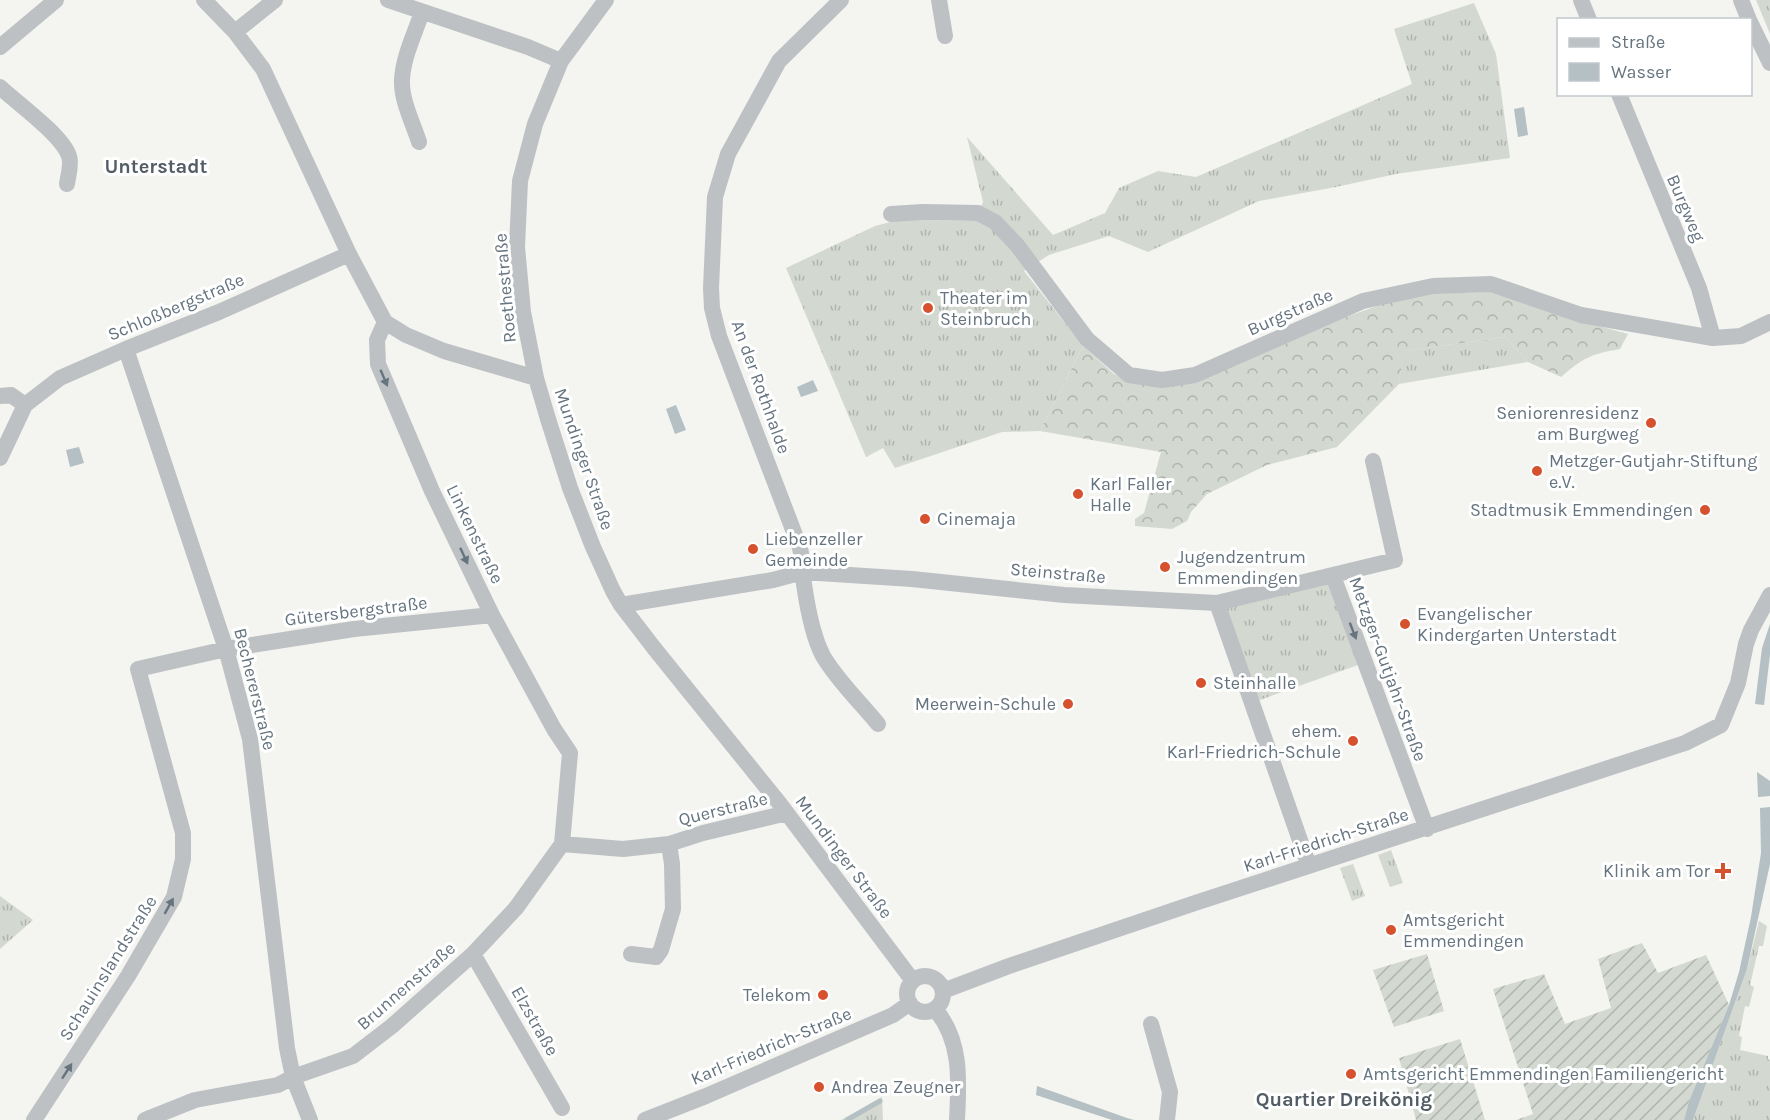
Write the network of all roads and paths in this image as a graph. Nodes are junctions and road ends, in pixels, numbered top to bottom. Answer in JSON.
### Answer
{"nodes":[{"id":1,"x":56,"y":0,"type":"edge"},
{"id":2,"x":204,"y":0,"type":"edge"},
{"id":3,"x":275,"y":0,"type":"edge"},
{"id":4,"x":388,"y":0,"type":"edge"},
{"id":5,"x":606,"y":0,"type":"edge"},
{"id":6,"x":841,"y":0,"type":"edge"},
{"id":7,"x":939,"y":0,"type":"edge"},
{"id":8,"x":1581,"y":0,"type":"edge"},
{"id":9,"x":1741,"y":0,"type":"edge"},
{"id":10,"x":422,"y":12,"type":"junction"},
{"id":11,"x":1587,"y":18,"type":"edge"},
{"id":12,"x":1749,"y":18,"type":"edge"},
{"id":13,"x":1752,"y":25,"type":"edge"},
{"id":14,"x":235,"y":32,"type":"junction"},
{"id":15,"x":945,"y":36,"type":"dead end"},
{"id":16,"x":0,"y":47,"type":"edge"},
{"id":17,"x":561,"y":61,"type":"junction"},
{"id":18,"x":1770,"y":63,"type":"edge"},
{"id":19,"x":0,"y":87,"type":"edge"},
{"id":20,"x":1620,"y":96,"type":"edge"},
{"id":21,"x":419,"y":142,"type":"dead end"},
{"id":22,"x":67,"y":184,"type":"dead end"},
{"id":23,"x":891,"y":214,"type":"dead end"},
{"id":24,"x":349,"y":254,"type":"junction"},
{"id":25,"x":385,"y":322,"type":"junction"},
{"id":26,"x":1770,"y":322,"type":"edge"},
{"id":27,"x":1713,"y":338,"type":"junction"},
{"id":28,"x":126,"y":349,"type":"junction"},
{"id":29,"x":536,"y":378,"type":"junction"},
{"id":30,"x":0,"y":396,"type":"edge"},
{"id":31,"x":25,"y":405,"type":"junction"},
{"id":32,"x":0,"y":458,"type":"edge"},
{"id":33,"x":1373,"y":461,"type":"dead end"},
{"id":34,"x":803,"y":572,"type":"junction"},
{"id":35,"x":1333,"y":576,"type":"junction"},
{"id":36,"x":1770,"y":595,"type":"edge"},
{"id":37,"x":1217,"y":603,"type":"junction"},
{"id":38,"x":621,"y":605,"type":"junction"},
{"id":39,"x":492,"y":615,"type":"junction"},
{"id":40,"x":226,"y":649,"type":"junction"},
{"id":41,"x":878,"y":724,"type":"dead end"},
{"id":42,"x":788,"y":813,"type":"junction"},
{"id":43,"x":1426,"y":829,"type":"junction"},
{"id":44,"x":562,"y":844,"type":"junction"},
{"id":45,"x":669,"y":844,"type":"junction"},
{"id":46,"x":1309,"y":866,"type":"junction"},
{"id":47,"x":473,"y":954,"type":"junction"},
{"id":48,"x":631,"y":954,"type":"dead end"},
{"id":49,"x":913,"y":981,"type":"junction"},
{"id":50,"x":943,"y":991,"type":"junction"},
{"id":51,"x":909,"y":1004,"type":"junction"},
{"id":52,"x":935,"y":1009,"type":"junction"},
{"id":53,"x":1151,"y":1024,"type":"dead end"},
{"id":54,"x":293,"y":1077,"type":"junction"},
{"id":55,"x":562,"y":1108,"type":"dead end"},
{"id":56,"x":1168,"y":1119,"type":"edge"},
{"id":57,"x":34,"y":1120,"type":"edge"},
{"id":58,"x":145,"y":1120,"type":"edge"},
{"id":59,"x":310,"y":1120,"type":"edge"},
{"id":60,"x":645,"y":1120,"type":"edge"},
{"id":61,"x":957,"y":1120,"type":"edge"}],
"edges":[{"from":1,"to":16,"type":"street"},
{"from":2,"to":14,"type":"street"},
{"from":3,"to":14,"type":"street"},
{"from":4,"to":10,"type":"street"},
{"from":5,"to":17,"type":"street","name":"Roethestraße"},
{"from":6,"to":34,"type":"street","name":"An der Rothhalde"},
{"from":7,"to":15,"type":"street"},
{"from":8,"to":11,"type":"street"},
{"from":9,"to":12,"type":"street"},
{"from":10,"to":17,"type":"street"},
{"from":10,"to":21,"type":"street"},
{"from":13,"to":18,"type":"street"},
{"from":14,"to":24,"type":"street"},
{"from":17,"to":29,"type":"street","name":"Roethestraße"},
{"from":19,"to":22,"type":"street"},
{"from":20,"to":27,"type":"street","name":"Burgweg"},
{"from":23,"to":27,"type":"street","name":"Burgstraße"},
{"from":24,"to":25,"type":"street"},
{"from":24,"to":28,"type":"street","name":"Schloßbergstraße"},
{"from":25,"to":29,"type":"street","name":"Mundinger Straße"},
{"from":25,"to":39,"type":"street","name":"Linkenstraße","one_way":true},
{"from":26,"to":27,"type":"street","name":"Burgstraße"},
{"from":28,"to":31,"type":"street","name":"Schloßbergstraße"},
{"from":28,"to":40,"type":"street","name":"Bechererstraße"},
{"from":29,"to":38,"type":"street","name":"Mundinger Straße"},
{"from":30,"to":31,"type":"street"},
{"from":31,"to":32,"type":"street","name":"Schloßbergstraße"},
{"from":33,"to":35,"type":"street","name":"Metzger-Gutjahr-Straße"},
{"from":34,"to":37,"type":"street","name":"Steinstraße"},
{"from":34,"to":38,"type":"street","name":"Steinstraße"},
{"from":34,"to":41,"type":"street","name":"An der Rothhalde"},
{"from":35,"to":37,"type":"street","name":"Steinstraße"},
{"from":35,"to":43,"type":"street","name":"Metzger-Gutjahr-Straße","one_way":true},
{"from":36,"to":43,"type":"street","name":"Karl-Friedrich-Straße"},
{"from":37,"to":46,"type":"street"},
{"from":38,"to":42,"type":"street","name":"Mundinger Straße"},
{"from":39,"to":40,"type":"street","name":"Gütersbergstraße"},
{"from":39,"to":44,"type":"street","name":"Linkenstraße"},
{"from":40,"to":54,"type":"street","name":"Bechererstraße"},
{"from":57,"to":40,"type":"street","name":"Schauinslandstraße","one_way":true},
{"from":42,"to":45,"type":"street","name":"Querstraße"},
{"from":42,"to":49,"type":"street","name":"Mundinger Straße"},
{"from":43,"to":46,"type":"street","name":"Karl-Friedrich-Straße"},
{"from":44,"to":45,"type":"street","name":"Querstraße"},
{"from":44,"to":47,"type":"street","name":"Brunnenstraße"},
{"from":45,"to":48,"type":"street","name":"Querstraße"},
{"from":46,"to":50,"type":"street","name":"Karl-Friedrich-Straße"},
{"from":47,"to":54,"type":"street","name":"Brunnenstraße"},
{"from":47,"to":55,"type":"street","name":"Elzstraße"},
{"from":49,"to":50,"type":"street"},
{"from":49,"to":51,"type":"street"},
{"from":50,"to":52,"type":"street"},
{"from":51,"to":52,"type":"street"},
{"from":51,"to":60,"type":"street","name":"Karl-Friedrich-Straße"},
{"from":52,"to":61,"type":"street"},
{"from":53,"to":56,"type":"street"},
{"from":54,"to":58,"type":"street","name":"Brunnenstraße"},
{"from":54,"to":59,"type":"street","name":"Bechererstraße"}]}
